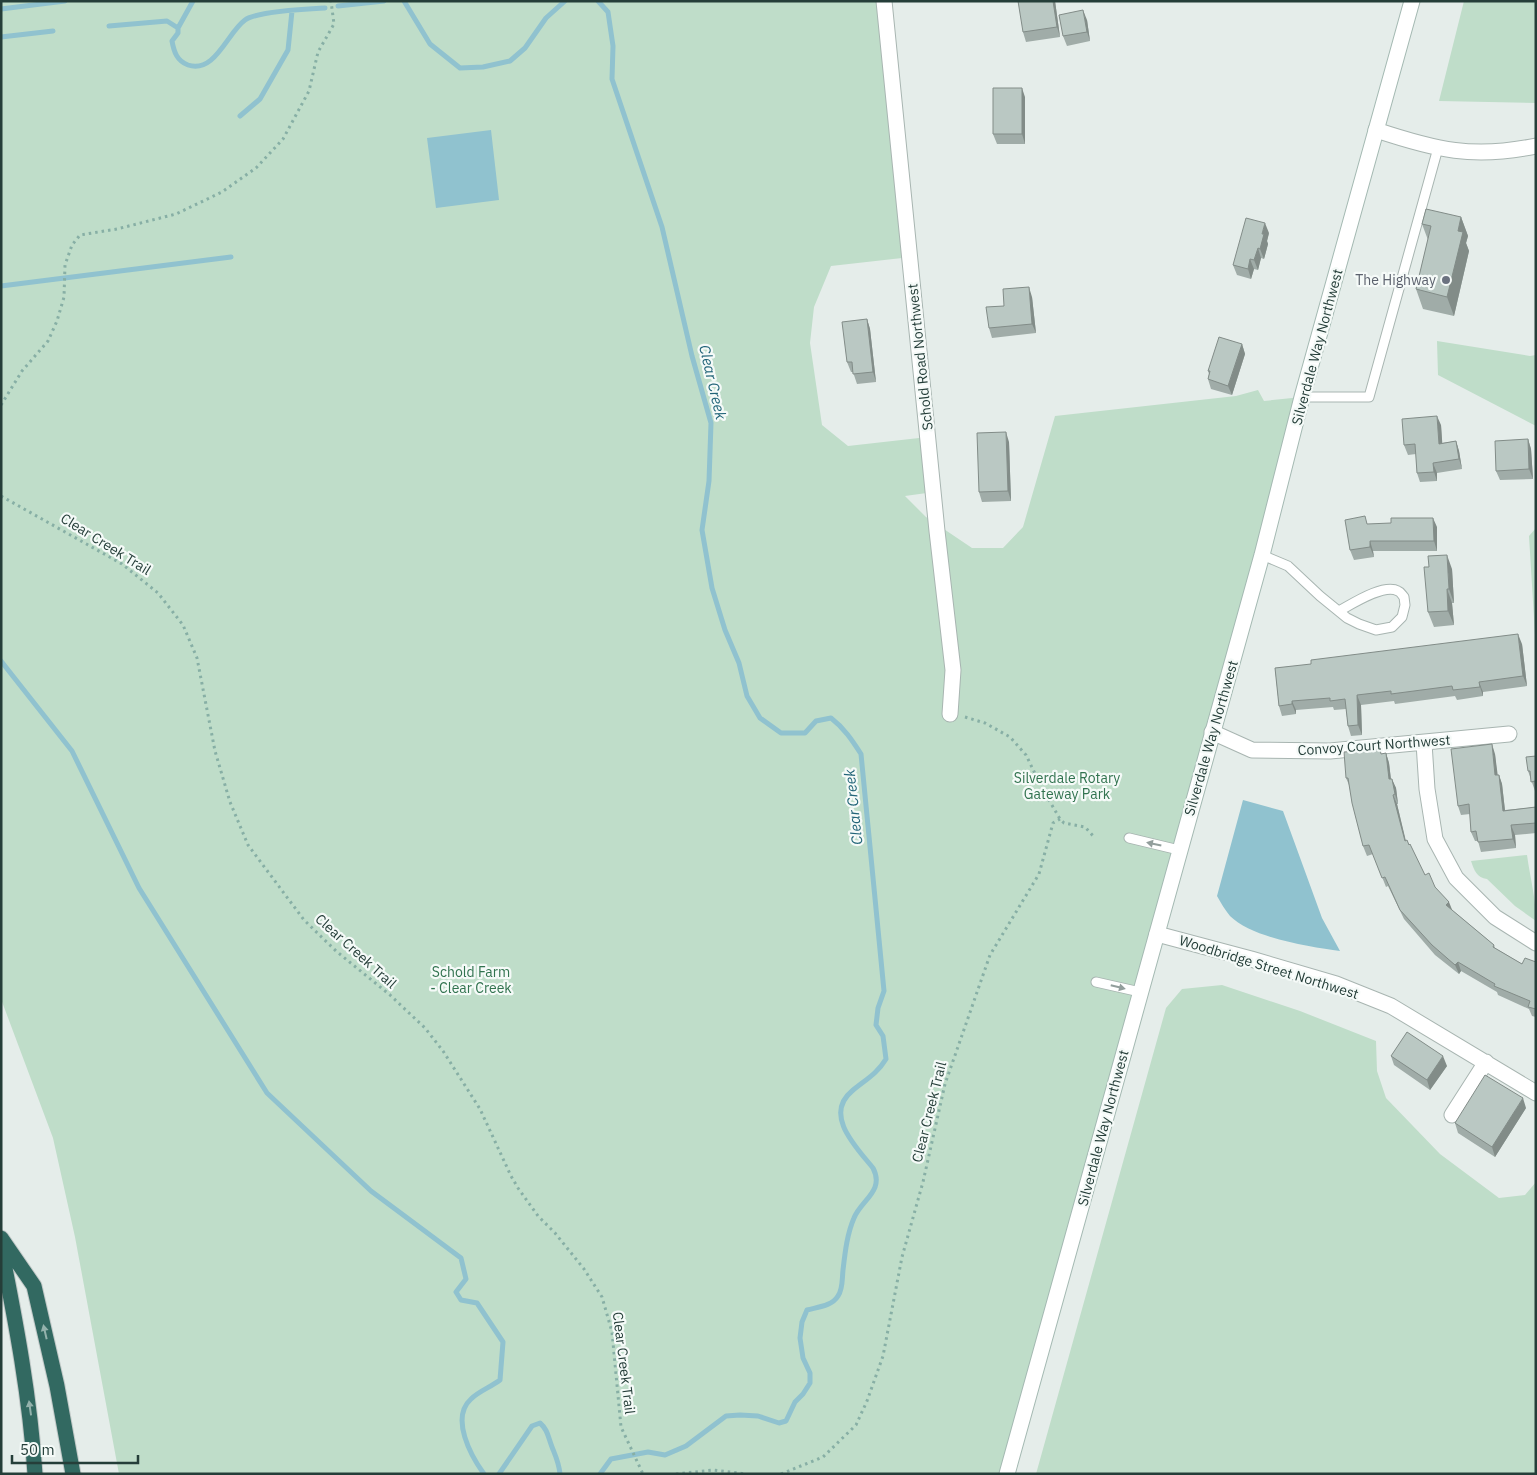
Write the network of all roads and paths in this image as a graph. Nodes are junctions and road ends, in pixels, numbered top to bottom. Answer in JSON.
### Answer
{"nodes":[{"id":1,"x":331,"y":1,"type":"edge"},
{"id":2,"x":884,"y":1,"type":"edge"},
{"id":3,"x":1412,"y":1,"type":"edge"},
{"id":4,"x":1376,"y":130,"type":"junction"},
{"id":5,"x":1536,"y":146,"type":"edge"},
{"id":6,"x":1438,"y":148,"type":"junction"},
{"id":7,"x":1302,"y":397,"type":"junction"},
{"id":8,"x":1,"y":405,"type":"edge"},
{"id":9,"x":1,"y":496,"type":"edge"},
{"id":10,"x":1262,"y":555,"type":"junction"},
{"id":11,"x":1339,"y":611,"type":"junction"},
{"id":12,"x":950,"y":714,"type":"joint"},
{"id":13,"x":1212,"y":732,"type":"junction"},
{"id":14,"x":1509,"y":734,"type":"dead end"},
{"id":15,"x":1424,"y":743,"type":"junction"},
{"id":16,"x":1060,"y":819,"type":"junction"},
{"id":17,"x":1095,"y":838,"type":"dead end"},
{"id":18,"x":1129,"y":838,"type":"dead end"},
{"id":19,"x":1179,"y":850,"type":"junction"},
{"id":20,"x":1157,"y":934,"type":"junction"},
{"id":21,"x":1536,"y":943,"type":"edge"},
{"id":22,"x":1096,"y":982,"type":"dead end"},
{"id":23,"x":1140,"y":992,"type":"junction"},
{"id":24,"x":1486,"y":1062,"type":"junction"},
{"id":25,"x":1536,"y":1093,"type":"edge"},
{"id":26,"x":1452,"y":1115,"type":"dead end"},
{"id":27,"x":1,"y":1238,"type":"edge"},
{"id":28,"x":1,"y":1248,"type":"edge"},
{"id":29,"x":36,"y":1474,"type":"edge"},
{"id":30,"x":73,"y":1474,"type":"edge"},
{"id":31,"x":642,"y":1474,"type":"edge"},
{"id":32,"x":676,"y":1474,"type":"edge"},
{"id":33,"x":746,"y":1474,"type":"edge"},
{"id":34,"x":780,"y":1474,"type":"edge"},
{"id":35,"x":1007,"y":1474,"type":"edge"}],
"edges":[{"from":1,"to":8,"type":"path"},
{"from":2,"to":12,"type":"street","name":"Schold Road Northwest"},
{"from":3,"to":4,"type":"street","name":"Silverdale Way Northwest"},
{"from":4,"to":6,"type":"street"},
{"from":4,"to":7,"type":"street","name":"Silverdale Way Northwest"},
{"from":5,"to":6,"type":"street"},
{"from":6,"to":7,"type":"lane"},
{"from":7,"to":10,"type":"street","name":"Silverdale Way Northwest"},
{"from":9,"to":31,"type":"path","name":"Clear Creek Trail"},
{"from":10,"to":11,"type":"lane"},
{"from":10,"to":13,"type":"street","name":"Silverdale Way Northwest"},
{"from":11,"to":11,"type":"lane"},
{"from":12,"to":16,"type":"path"},
{"from":13,"to":15,"type":"street","name":"Convoy Court Northwest"},
{"from":13,"to":19,"type":"street","name":"Silverdale Way Northwest"},
{"from":14,"to":15,"type":"street","name":"Convoy Court Northwest"},
{"from":15,"to":21,"type":"street"},
{"from":16,"to":17,"type":"path"},
{"from":16,"to":34,"type":"path","name":"Clear Creek Trail"},
{"from":19,"to":18,"type":"lane","one_way":true},
{"from":19,"to":20,"type":"street","name":"Silverdale Way Northwest"},
{"from":20,"to":23,"type":"street","name":"Silverdale Way Northwest"},
{"from":20,"to":24,"type":"street","name":"Woodbridge Street Northwest"},
{"from":22,"to":23,"type":"lane","one_way":true},
{"from":23,"to":35,"type":"street","name":"Silverdale Way Northwest"},
{"from":24,"to":25,"type":"street","name":"Woodbridge Street Northwest"},
{"from":24,"to":26,"type":"street"},
{"from":30,"to":27,"type":"highway","one_way":true},
{"from":29,"to":28,"type":"highway","one_way":true},
{"from":32,"to":33,"type":"path"}]}
